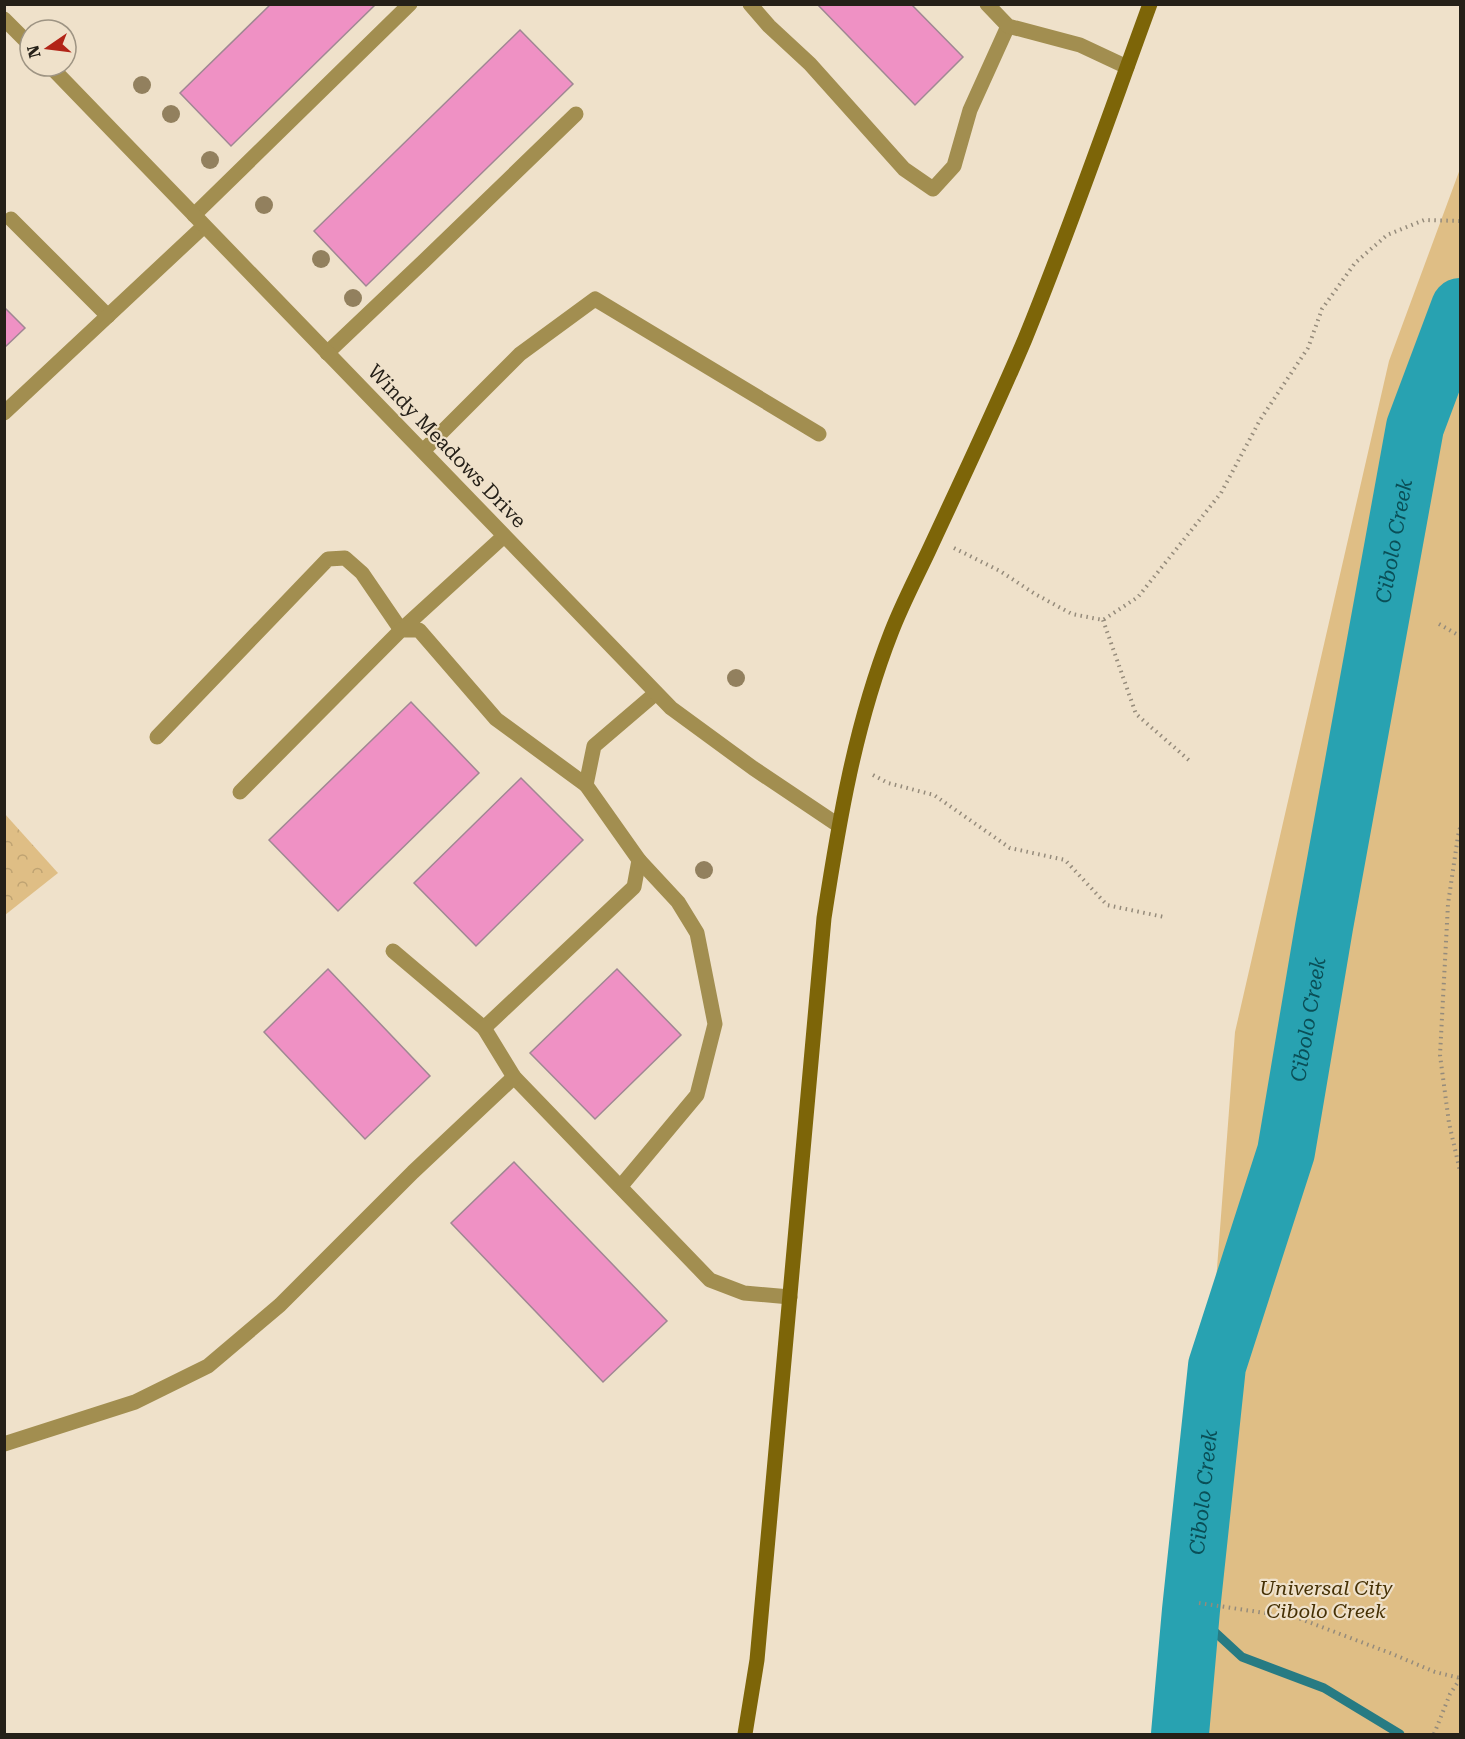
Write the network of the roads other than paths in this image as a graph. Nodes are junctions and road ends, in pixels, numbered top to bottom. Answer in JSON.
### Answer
{"nodes":[{"id":1,"x":410,"y":4,"type":"edge"},
{"id":2,"x":750,"y":4,"type":"edge"},
{"id":3,"x":987,"y":4,"type":"edge"},
{"id":4,"x":1150,"y":4,"type":"edge"},
{"id":5,"x":4,"y":19,"type":"edge"},
{"id":6,"x":1008,"y":26,"type":"junction"},
{"id":7,"x":18,"y":33,"type":"edge"},
{"id":8,"x":1127,"y":67,"type":"junction"},
{"id":9,"x":62,"y":78,"type":"edge"},
{"id":10,"x":576,"y":114,"type":"dead end"},
{"id":11,"x":11,"y":219,"type":"dead end"},
{"id":12,"x":199,"y":220,"type":"junction"},
{"id":13,"x":108,"y":316,"type":"junction"},
{"id":14,"x":327,"y":353,"type":"junction"},
{"id":15,"x":4,"y":413,"type":"edge"},
{"id":16,"x":819,"y":434,"type":"dead end"},
{"id":17,"x":423,"y":451,"type":"junction"},
{"id":18,"x":504,"y":536,"type":"junction"},
{"id":19,"x":401,"y":630,"type":"junction"},
{"id":20,"x":656,"y":693,"type":"junction"},
{"id":21,"x":157,"y":737,"type":"dead end"},
{"id":22,"x":586,"y":785,"type":"junction"},
{"id":23,"x":240,"y":792,"type":"dead end"},
{"id":24,"x":838,"y":825,"type":"junction"},
{"id":25,"x":639,"y":860,"type":"junction"},
{"id":26,"x":393,"y":951,"type":"dead end"},
{"id":27,"x":484,"y":1028,"type":"junction"},
{"id":28,"x":514,"y":1077,"type":"junction"},
{"id":29,"x":621,"y":1186,"type":"junction"},
{"id":30,"x":790,"y":1297,"type":"junction"},
{"id":31,"x":4,"y":1444,"type":"edge"},
{"id":32,"x":745,"y":1734,"type":"edge"}],
"edges":[{"from":1,"to":12,"type":"street"},
{"from":2,"to":6,"type":"street"},
{"from":3,"to":6,"type":"street"},
{"from":4,"to":8,"type":"main road"},
{"from":5,"to":7,"type":"street"},
{"from":6,"to":8,"type":"street"},
{"from":8,"to":24,"type":"main road"},
{"from":9,"to":12,"type":"street","name":"Windy Meadows Drive"},
{"from":10,"to":14,"type":"street"},
{"from":11,"to":13,"type":"street"},
{"from":12,"to":13,"type":"street"},
{"from":12,"to":14,"type":"street","name":"Windy Meadows Drive"},
{"from":13,"to":15,"type":"street"},
{"from":14,"to":17,"type":"street","name":"Windy Meadows Drive"},
{"from":16,"to":17,"type":"street"},
{"from":17,"to":18,"type":"street","name":"Windy Meadows Drive"},
{"from":18,"to":19,"type":"street"},
{"from":18,"to":20,"type":"street","name":"Windy Meadows Drive"},
{"from":19,"to":21,"type":"street"},
{"from":19,"to":22,"type":"street"},
{"from":19,"to":23,"type":"street"},
{"from":20,"to":22,"type":"street"},
{"from":20,"to":24,"type":"street","name":"Windy Meadows Drive"},
{"from":22,"to":25,"type":"street"},
{"from":24,"to":30,"type":"main road"},
{"from":25,"to":27,"type":"street"},
{"from":25,"to":29,"type":"street"},
{"from":26,"to":27,"type":"street"},
{"from":27,"to":28,"type":"street"},
{"from":28,"to":29,"type":"street"},
{"from":28,"to":31,"type":"street"},
{"from":29,"to":30,"type":"street"},
{"from":30,"to":32,"type":"main road"}]}
